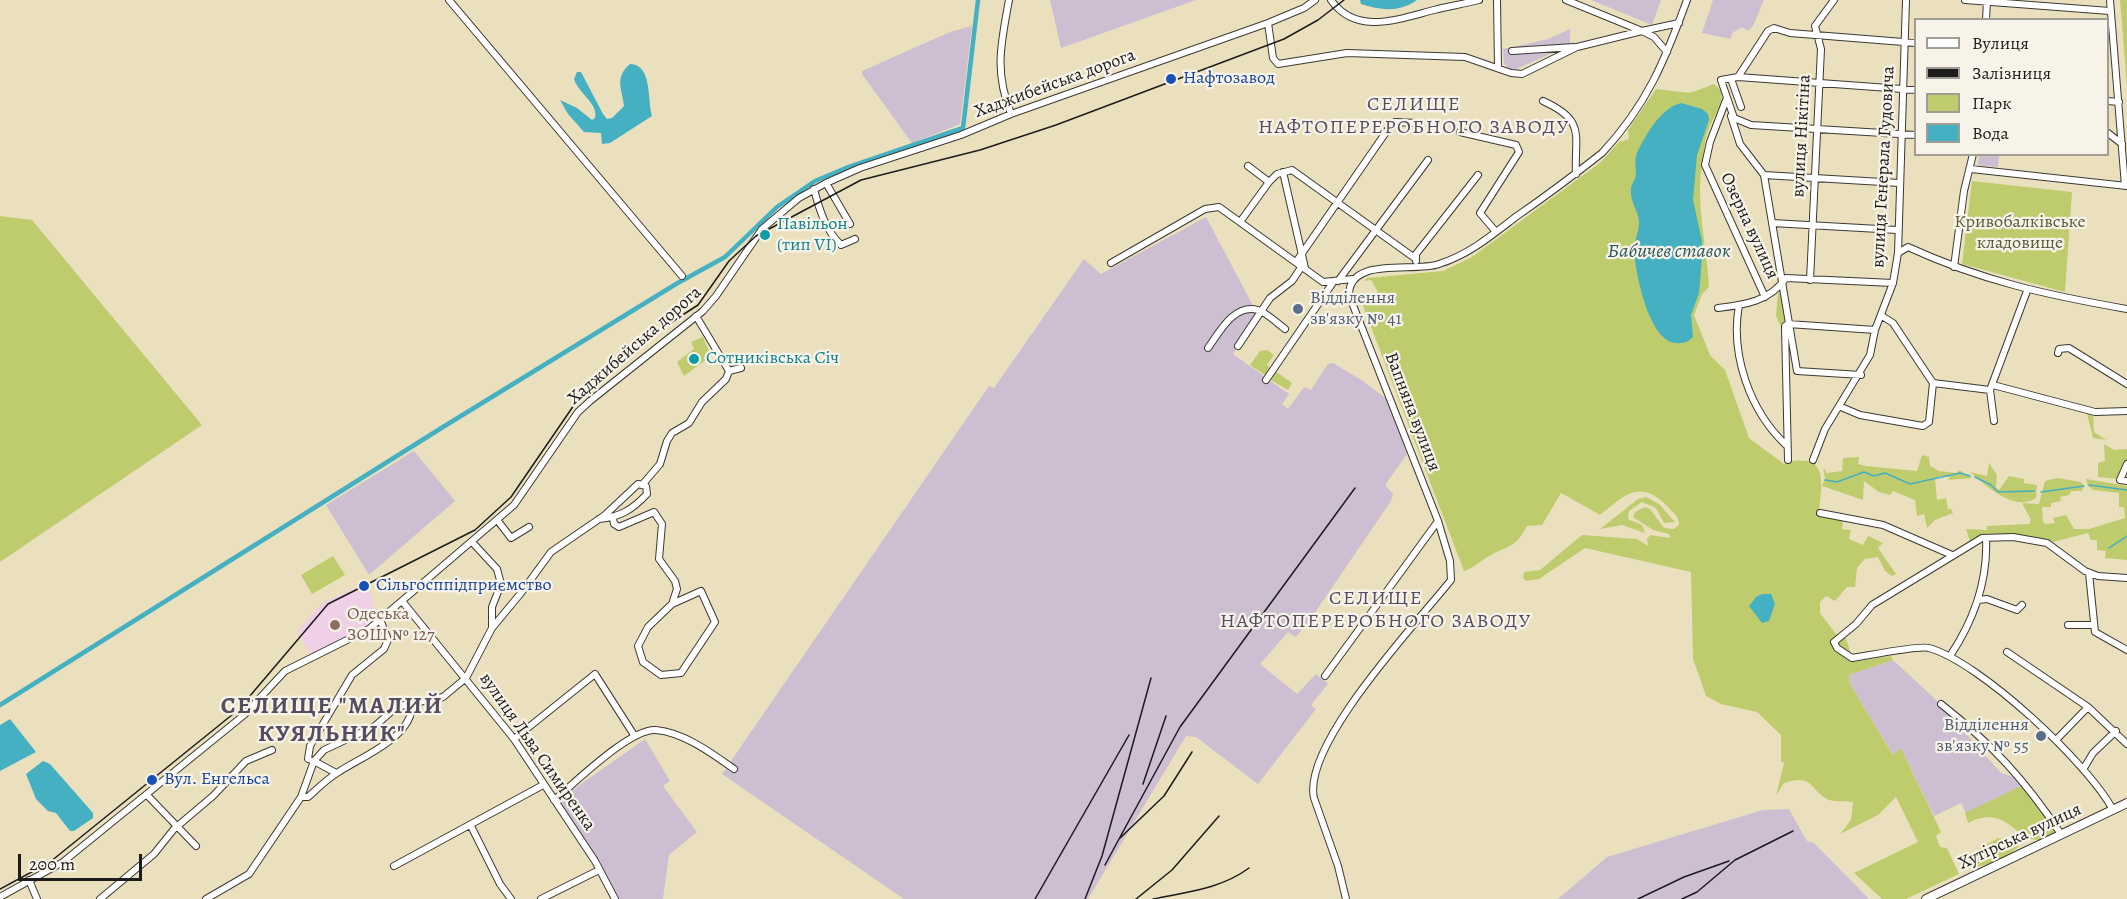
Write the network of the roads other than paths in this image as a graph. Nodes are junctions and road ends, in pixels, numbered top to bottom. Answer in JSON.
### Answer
{"nodes":[{"id":1,"x":449,"y":0,"type":"edge"},
{"id":2,"x":1009,"y":0,"type":"edge"},
{"id":3,"x":1315,"y":0,"type":"edge"},
{"id":4,"x":1332,"y":0,"type":"edge"},
{"id":5,"x":1479,"y":0,"type":"edge"},
{"id":6,"x":1497,"y":0,"type":"edge"},
{"id":7,"x":1566,"y":0,"type":"edge"},
{"id":8,"x":1687,"y":0,"type":"edge"},
{"id":9,"x":1834,"y":0,"type":"edge"},
{"id":10,"x":1906,"y":0,"type":"edge"},
{"id":11,"x":1965,"y":0,"type":"edge"},
{"id":12,"x":1987,"y":0,"type":"edge"},
{"id":13,"x":2110,"y":0,"type":"edge"},
{"id":14,"x":2110,"y":11,"type":"junction"},
{"id":15,"x":1986,"y":18,"type":"edge"},
{"id":16,"x":1268,"y":23,"type":"junction"},
{"id":17,"x":1679,"y":23,"type":"junction"},
{"id":18,"x":1642,"y":31,"type":"junction"},
{"id":19,"x":1819,"y":34,"type":"junction"},
{"id":20,"x":1906,"y":43,"type":"junction"},
{"id":21,"x":1914,"y":43,"type":"edge"},
{"id":22,"x":1577,"y":47,"type":"junction"},
{"id":23,"x":1512,"y":51,"type":"dead end"},
{"id":24,"x":1667,"y":52,"type":"junction"},
{"id":25,"x":2111,"y":55,"type":"edge"},
{"id":26,"x":1498,"y":67,"type":"junction"},
{"id":27,"x":1734,"y":78,"type":"junction"},
{"id":28,"x":1820,"y":84,"type":"junction"},
{"id":29,"x":1903,"y":89,"type":"junction"},
{"id":30,"x":1914,"y":90,"type":"edge"},
{"id":31,"x":1726,"y":100,"type":"junction"},
{"id":32,"x":1543,"y":101,"type":"dead end"},
{"id":33,"x":2109,"y":101,"type":"edge"},
{"id":34,"x":2119,"y":102,"type":"junction"},
{"id":35,"x":1741,"y":107,"type":"dead end"},
{"id":36,"x":1731,"y":113,"type":"junction"},
{"id":37,"x":1011,"y":114,"type":"junction"},
{"id":38,"x":1416,"y":123,"type":"dead end"},
{"id":39,"x":1817,"y":131,"type":"junction"},
{"id":40,"x":1460,"y":132,"type":"dead end"},
{"id":41,"x":2121,"y":132,"type":"junction"},
{"id":42,"x":2109,"y":134,"type":"edge"},
{"id":43,"x":1914,"y":135,"type":"edge"},
{"id":44,"x":1901,"y":136,"type":"junction"},
{"id":45,"x":2114,"y":137,"type":"junction"},
{"id":46,"x":2122,"y":144,"type":"junction"},
{"id":47,"x":1973,"y":156,"type":"edge"},
{"id":48,"x":1428,"y":160,"type":"dead end"},
{"id":49,"x":1248,"y":166,"type":"dead end"},
{"id":50,"x":1971,"y":169,"type":"junction"},
{"id":51,"x":1283,"y":172,"type":"junction"},
{"id":52,"x":1576,"y":174,"type":"junction"},
{"id":53,"x":1478,"y":175,"type":"dead end"},
{"id":54,"x":1764,"y":175,"type":"junction"},
{"id":55,"x":1815,"y":178,"type":"junction"},
{"id":56,"x":1269,"y":182,"type":"junction"},
{"id":57,"x":826,"y":183,"type":"junction"},
{"id":58,"x":1899,"y":183,"type":"junction"},
{"id":59,"x":2126,"y":186,"type":"edge"},
{"id":60,"x":814,"y":189,"type":"junction"},
{"id":61,"x":1337,"y":202,"type":"junction"},
{"id":62,"x":1240,"y":222,"type":"junction"},
{"id":63,"x":1772,"y":223,"type":"junction"},
{"id":64,"x":849,"y":224,"type":"dead end"},
{"id":65,"x":1812,"y":225,"type":"junction"},
{"id":66,"x":1375,"y":230,"type":"junction"},
{"id":67,"x":1898,"y":230,"type":"junction"},
{"id":68,"x":1496,"y":232,"type":"junction"},
{"id":69,"x":1898,"y":238,"type":"junction"},
{"id":70,"x":855,"y":239,"type":"dead end"},
{"id":71,"x":1908,"y":247,"type":"junction"},
{"id":72,"x":1302,"y":250,"type":"junction"},
{"id":73,"x":1898,"y":253,"type":"junction"},
{"id":74,"x":1416,"y":259,"type":"junction"},
{"id":75,"x":1296,"y":262,"type":"junction"},
{"id":76,"x":1111,"y":263,"type":"dead end"},
{"id":77,"x":1417,"y":267,"type":"junction"},
{"id":78,"x":1954,"y":267,"type":"junction"},
{"id":79,"x":1304,"y":268,"type":"junction"},
{"id":80,"x":682,"y":276,"type":"dead end"},
{"id":81,"x":1353,"y":279,"type":"junction"},
{"id":82,"x":1810,"y":280,"type":"junction"},
{"id":83,"x":1336,"y":281,"type":"junction"},
{"id":84,"x":1893,"y":283,"type":"junction"},
{"id":85,"x":1781,"y":285,"type":"junction"},
{"id":86,"x":2027,"y":291,"type":"junction"},
{"id":87,"x":1765,"y":297,"type":"junction"},
{"id":88,"x":1739,"y":305,"type":"junction"},
{"id":89,"x":1718,"y":308,"type":"dead end"},
{"id":90,"x":2127,"y":309,"type":"edge"},
{"id":91,"x":1260,"y":311,"type":"junction"},
{"id":92,"x":696,"y":316,"type":"junction"},
{"id":93,"x":1882,"y":316,"type":"junction"},
{"id":94,"x":1788,"y":324,"type":"junction"},
{"id":95,"x":1285,"y":329,"type":"dead end"},
{"id":96,"x":1875,"y":330,"type":"junction"},
{"id":97,"x":1238,"y":346,"type":"dead end"},
{"id":98,"x":1208,"y":348,"type":"dead end"},
{"id":99,"x":2058,"y":353,"type":"dead end"},
{"id":100,"x":741,"y":368,"type":"dead end"},
{"id":101,"x":729,"y":371,"type":"junction"},
{"id":102,"x":1860,"y":375,"type":"junction"},
{"id":103,"x":1266,"y":380,"type":"dead end"},
{"id":104,"x":1933,"y":383,"type":"junction"},
{"id":105,"x":2127,"y":384,"type":"edge"},
{"id":106,"x":1992,"y":387,"type":"junction"},
{"id":107,"x":1841,"y":407,"type":"junction"},
{"id":108,"x":2127,"y":411,"type":"edge"},
{"id":109,"x":1994,"y":421,"type":"dead end"},
{"id":110,"x":1786,"y":445,"type":"junction"},
{"id":111,"x":1788,"y":460,"type":"dead end"},
{"id":112,"x":1813,"y":460,"type":"dead end"},
{"id":113,"x":2127,"y":464,"type":"edge"},
{"id":114,"x":2123,"y":481,"type":"edge"},
{"id":115,"x":642,"y":485,"type":"junction"},
{"id":116,"x":1820,"y":513,"type":"dead end"},
{"id":117,"x":613,"y":518,"type":"junction"},
{"id":118,"x":599,"y":519,"type":"junction"},
{"id":119,"x":498,"y":521,"type":"junction"},
{"id":120,"x":1438,"y":521,"type":"junction"},
{"id":121,"x":528,"y":527,"type":"dead end"},
{"id":122,"x":1986,"y":538,"type":"junction"},
{"id":123,"x":472,"y":542,"type":"junction"},
{"id":124,"x":1952,"y":555,"type":"junction"},
{"id":125,"x":2089,"y":573,"type":"junction"},
{"id":126,"x":2127,"y":578,"type":"edge"},
{"id":127,"x":402,"y":600,"type":"junction"},
{"id":128,"x":1978,"y":600,"type":"junction"},
{"id":129,"x":672,"y":604,"type":"junction"},
{"id":130,"x":2022,"y":605,"type":"dead end"},
{"id":131,"x":380,"y":619,"type":"junction"},
{"id":132,"x":2068,"y":625,"type":"dead end"},
{"id":133,"x":2094,"y":625,"type":"junction"},
{"id":134,"x":492,"y":628,"type":"junction"},
{"id":135,"x":2127,"y":650,"type":"edge"},
{"id":136,"x":2007,"y":652,"type":"dead end"},
{"id":137,"x":1950,"y":656,"type":"junction"},
{"id":138,"x":1325,"y":676,"type":"dead end"},
{"id":139,"x":466,"y":678,"type":"junction"},
{"id":140,"x":412,"y":704,"type":"junction"},
{"id":141,"x":1941,"y":704,"type":"dead end"},
{"id":142,"x":2088,"y":707,"type":"junction"},
{"id":143,"x":2116,"y":731,"type":"junction"},
{"id":144,"x":634,"y":735,"type":"junction"},
{"id":145,"x":514,"y":739,"type":"junction"},
{"id":146,"x":2056,"y":740,"type":"junction"},
{"id":147,"x":2127,"y":744,"type":"edge"},
{"id":148,"x":272,"y":750,"type":"dead end"},
{"id":149,"x":314,"y":761,"type":"junction"},
{"id":150,"x":2084,"y":768,"type":"junction"},
{"id":151,"x":734,"y":769,"type":"dead end"},
{"id":152,"x":336,"y":773,"type":"junction"},
{"id":153,"x":543,"y":785,"type":"junction"},
{"id":154,"x":147,"y":795,"type":"junction"},
{"id":155,"x":301,"y":797,"type":"junction"},
{"id":156,"x":554,"y":800,"type":"junction"},
{"id":157,"x":2126,"y":806,"type":"edge"},
{"id":158,"x":2113,"y":810,"type":"junction"},
{"id":159,"x":471,"y":826,"type":"junction"},
{"id":160,"x":176,"y":828,"type":"junction"},
{"id":161,"x":2061,"y":834,"type":"junction"},
{"id":162,"x":196,"y":846,"type":"dead end"},
{"id":163,"x":394,"y":866,"type":"dead end"},
{"id":164,"x":599,"y":870,"type":"junction"},
{"id":165,"x":29,"y":880,"type":"junction"},
{"id":166,"x":0,"y":897,"type":"edge"},
{"id":167,"x":614,"y":897,"type":"edge"},
{"id":168,"x":37,"y":899,"type":"edge"},
{"id":169,"x":100,"y":899,"type":"edge"},
{"id":170,"x":206,"y":899,"type":"edge"},
{"id":171,"x":511,"y":899,"type":"edge"},
{"id":172,"x":541,"y":899,"type":"edge"},
{"id":173,"x":605,"y":899,"type":"edge"},
{"id":174,"x":1346,"y":899,"type":"edge"},
{"id":175,"x":1926,"y":899,"type":"edge"}],
"edges":[{"from":1,"to":80,"type":"street"},
{"from":2,"to":37,"type":"street"},
{"from":3,"to":16,"type":"street","name":"Хаджибейська дорога"},
{"from":4,"to":5,"type":"street"},
{"from":6,"to":26,"type":"street"},
{"from":7,"to":18,"type":"street"},
{"from":8,"to":17,"type":"street"},
{"from":9,"to":19,"type":"street","name":"вулиця Нікітіна"},
{"from":10,"to":20,"type":"street","name":"вулиця Генерала Гудовича"},
{"from":11,"to":12,"type":"street"},
{"from":12,"to":14,"type":"street"},
{"from":12,"to":15,"type":"street"},
{"from":13,"to":14,"type":"street"},
{"from":14,"to":25,"type":"street"},
{"from":16,"to":26,"type":"street"},
{"from":16,"to":37,"type":"street","name":"Хаджибейська дорога"},
{"from":17,"to":18,"type":"street"},
{"from":17,"to":24,"type":"street"},
{"from":18,"to":22,"type":"street"},
{"from":18,"to":24,"type":"street"},
{"from":19,"to":20,"type":"street"},
{"from":19,"to":27,"type":"street"},
{"from":19,"to":28,"type":"street","name":"вулиця Нікітіна"},
{"from":20,"to":21,"type":"street"},
{"from":20,"to":29,"type":"street","name":"вулиця Генерала Гудовича"},
{"from":22,"to":23,"type":"street"},
{"from":22,"to":26,"type":"street"},
{"from":24,"to":52,"type":"street"},
{"from":25,"to":34,"type":"street"},
{"from":27,"to":28,"type":"street"},
{"from":27,"to":31,"type":"street"},
{"from":27,"to":35,"type":"street"},
{"from":28,"to":29,"type":"street"},
{"from":28,"to":39,"type":"street","name":"вулиця Нікітіна"},
{"from":29,"to":30,"type":"street"},
{"from":29,"to":44,"type":"street","name":"вулиця Генерала Гудовича"},
{"from":31,"to":36,"type":"street"},
{"from":31,"to":87,"type":"street","name":"Озерна вулиця"},
{"from":32,"to":52,"type":"street"},
{"from":33,"to":34,"type":"street"},
{"from":34,"to":41,"type":"street"},
{"from":36,"to":39,"type":"street"},
{"from":36,"to":54,"type":"street"},
{"from":37,"to":57,"type":"street","name":"Хаджибейська дорога"},
{"from":38,"to":61,"type":"street"},
{"from":39,"to":44,"type":"street"},
{"from":39,"to":55,"type":"street","name":"вулиця Нікітіна"},
{"from":40,"to":68,"type":"street"},
{"from":41,"to":45,"type":"street"},
{"from":41,"to":46,"type":"street"},
{"from":42,"to":45,"type":"street"},
{"from":43,"to":44,"type":"street"},
{"from":44,"to":58,"type":"street","name":"вулиця Генерала Гудовича"},
{"from":45,"to":46,"type":"street"},
{"from":46,"to":59,"type":"street"},
{"from":47,"to":50,"type":"street"},
{"from":48,"to":66,"type":"street"},
{"from":49,"to":56,"type":"street"},
{"from":50,"to":59,"type":"street"},
{"from":50,"to":78,"type":"street"},
{"from":51,"to":56,"type":"street"},
{"from":51,"to":61,"type":"street"},
{"from":51,"to":72,"type":"street"},
{"from":52,"to":68,"type":"street"},
{"from":53,"to":74,"type":"street"},
{"from":54,"to":55,"type":"street"},
{"from":54,"to":63,"type":"street"},
{"from":55,"to":58,"type":"street"},
{"from":55,"to":65,"type":"street","name":"вулиця Нікітіна"},
{"from":56,"to":62,"type":"street"},
{"from":57,"to":60,"type":"street","name":"Хаджибейська дорога"},
{"from":57,"to":64,"type":"street"},
{"from":58,"to":67,"type":"street","name":"вулиця Генерала Гудовича"},
{"from":60,"to":70,"type":"street"},
{"from":60,"to":92,"type":"street","name":"Хаджибейська дорога"},
{"from":61,"to":66,"type":"street"},
{"from":61,"to":72,"type":"street"},
{"from":62,"to":75,"type":"street"},
{"from":62,"to":76,"type":"street"},
{"from":63,"to":65,"type":"street"},
{"from":63,"to":85,"type":"street"},
{"from":65,"to":67,"type":"street"},
{"from":65,"to":82,"type":"street","name":"вулиця Нікітіна"},
{"from":66,"to":74,"type":"street"},
{"from":66,"to":83,"type":"street"},
{"from":67,"to":69,"type":"street","name":"вулиця Генерала Гудовича"},
{"from":68,"to":77,"type":"street"},
{"from":69,"to":71,"type":"street"},
{"from":69,"to":73,"type":"street","name":"вулиця Генерала Гудовича"},
{"from":71,"to":73,"type":"street"},
{"from":71,"to":78,"type":"street"},
{"from":72,"to":75,"type":"street"},
{"from":72,"to":79,"type":"street"},
{"from":73,"to":84,"type":"street","name":"вулиця Генерала Гудовича"},
{"from":74,"to":77,"type":"street"},
{"from":75,"to":79,"type":"street"},
{"from":77,"to":81,"type":"street"},
{"from":78,"to":86,"type":"street"},
{"from":79,"to":83,"type":"street"},
{"from":79,"to":91,"type":"street"},
{"from":81,"to":83,"type":"street"},
{"from":81,"to":120,"type":"street","name":"Вапняна вулиця"},
{"from":82,"to":84,"type":"street"},
{"from":82,"to":85,"type":"street"},
{"from":83,"to":103,"type":"street"},
{"from":84,"to":93,"type":"street","name":"вулиця Генерала Гудовича"},
{"from":85,"to":87,"type":"street"},
{"from":85,"to":94,"type":"street"},
{"from":86,"to":90,"type":"street"},
{"from":86,"to":106,"type":"street"},
{"from":87,"to":88,"type":"street"},
{"from":88,"to":89,"type":"street"},
{"from":88,"to":110,"type":"street"},
{"from":91,"to":95,"type":"street"},
{"from":91,"to":97,"type":"street"},
{"from":91,"to":98,"type":"street"},
{"from":92,"to":101,"type":"street"},
{"from":92,"to":119,"type":"street","name":"Хаджибейська дорога"},
{"from":93,"to":96,"type":"street","name":"вулиця Генерала Гудовича"},
{"from":93,"to":104,"type":"street"},
{"from":94,"to":96,"type":"street"},
{"from":94,"to":102,"type":"street"},
{"from":94,"to":110,"type":"street"},
{"from":96,"to":102,"type":"street","name":"вулиця Генерала Гудовича"},
{"from":99,"to":105,"type":"street"},
{"from":100,"to":101,"type":"street"},
{"from":101,"to":115,"type":"street"},
{"from":102,"to":107,"type":"street","name":"вулиця Генерала Гудовича"},
{"from":104,"to":106,"type":"street"},
{"from":104,"to":107,"type":"street"},
{"from":106,"to":108,"type":"street"},
{"from":106,"to":109,"type":"street"},
{"from":107,"to":112,"type":"street","name":"вулиця Генерала Гудовича"},
{"from":110,"to":111,"type":"street"},
{"from":113,"to":114,"type":"street"},
{"from":115,"to":117,"type":"street"},
{"from":115,"to":118,"type":"street"},
{"from":116,"to":124,"type":"street"},
{"from":117,"to":118,"type":"street"},
{"from":117,"to":129,"type":"street"},
{"from":118,"to":134,"type":"street"},
{"from":119,"to":121,"type":"street"},
{"from":119,"to":123,"type":"street","name":"Хаджибейська дорога"},
{"from":120,"to":138,"type":"street"},
{"from":120,"to":174,"type":"street","name":"Вапняна вулиця"},
{"from":122,"to":124,"type":"street"},
{"from":122,"to":125,"type":"street"},
{"from":122,"to":128,"type":"street"},
{"from":123,"to":127,"type":"street","name":"Хаджибейська дорога"},
{"from":123,"to":134,"type":"street"},
{"from":124,"to":137,"type":"street"},
{"from":125,"to":126,"type":"street"},
{"from":125,"to":133,"type":"street"},
{"from":127,"to":131,"type":"street","name":"Хаджибейська дорога"},
{"from":127,"to":139,"type":"street","name":"вулиця Льва Симиренка"},
{"from":128,"to":130,"type":"street"},
{"from":128,"to":137,"type":"street"},
{"from":129,"to":129,"type":"street"},
{"from":131,"to":149,"type":"street"},
{"from":131,"to":154,"type":"street","name":"Хаджибейська дорога"},
{"from":132,"to":133,"type":"street"},
{"from":133,"to":135,"type":"street"},
{"from":134,"to":139,"type":"street"},
{"from":136,"to":142,"type":"street"},
{"from":137,"to":146,"type":"street"},
{"from":139,"to":140,"type":"street"},
{"from":139,"to":145,"type":"street","name":"вулиця Льва Симиренка"},
{"from":140,"to":149,"type":"street"},
{"from":140,"to":152,"type":"street"},
{"from":141,"to":161,"type":"street"},
{"from":142,"to":143,"type":"street"},
{"from":142,"to":146,"type":"street"},
{"from":143,"to":147,"type":"street"},
{"from":143,"to":150,"type":"street"},
{"from":144,"to":145,"type":"street"},
{"from":144,"to":151,"type":"street"},
{"from":144,"to":156,"type":"street"},
{"from":145,"to":153,"type":"street","name":"вулиця Льва Симиренка"},
{"from":146,"to":150,"type":"street"},
{"from":148,"to":160,"type":"street"},
{"from":149,"to":152,"type":"street"},
{"from":149,"to":155,"type":"street"},
{"from":150,"to":158,"type":"street"},
{"from":152,"to":155,"type":"street"},
{"from":153,"to":156,"type":"street","name":"вулиця Льва Симиренка"},
{"from":153,"to":159,"type":"street"},
{"from":154,"to":160,"type":"street"},
{"from":154,"to":165,"type":"street","name":"Хаджибейська дорога"},
{"from":155,"to":170,"type":"street"},
{"from":156,"to":164,"type":"street","name":"вулиця Льва Симиренка"},
{"from":157,"to":158,"type":"main road","name":"Хутірська вулиця"},
{"from":158,"to":161,"type":"main road","name":"Хутірська вулиця"},
{"from":159,"to":163,"type":"street"},
{"from":159,"to":171,"type":"street"},
{"from":160,"to":162,"type":"street"},
{"from":160,"to":169,"type":"street"},
{"from":161,"to":175,"type":"main road","name":"Хутірська вулиця"},
{"from":164,"to":167,"type":"street","name":"вулиця Льва Симиренка"},
{"from":164,"to":172,"type":"street"},
{"from":165,"to":166,"type":"street","name":"Хаджибейська дорога"},
{"from":165,"to":168,"type":"street"},
{"from":167,"to":173,"type":"street"}]}
